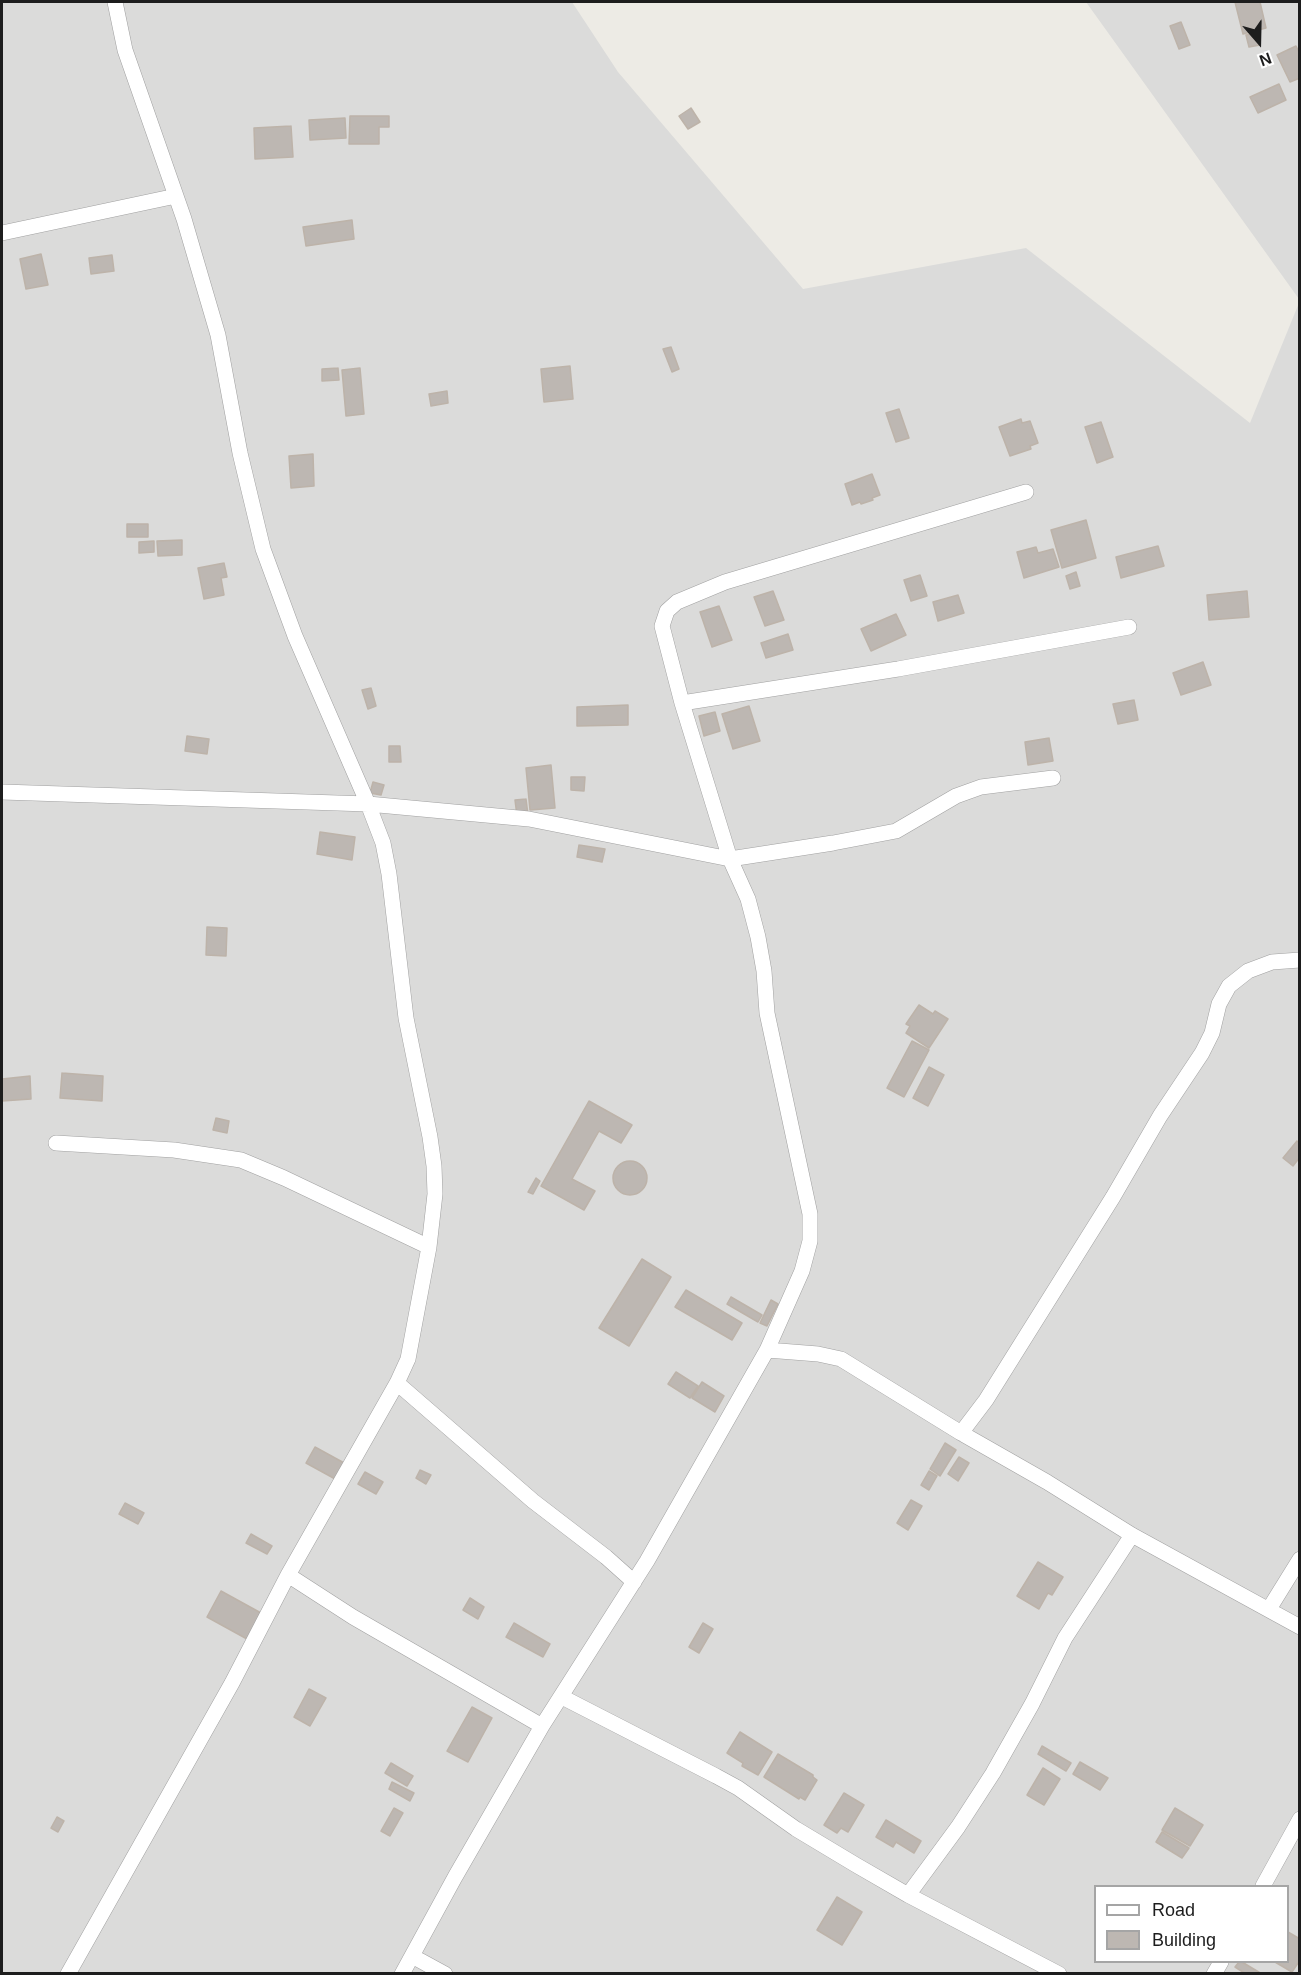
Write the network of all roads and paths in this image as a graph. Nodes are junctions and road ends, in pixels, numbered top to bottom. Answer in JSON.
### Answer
{"nodes":[{"id":1,"x":115,"y":2,"type":"edge"},
{"id":2,"x":176,"y":196,"type":"junction"},
{"id":3,"x":2,"y":233,"type":"edge"},
{"id":4,"x":1026,"y":492,"type":"dead end"},
{"id":5,"x":1129,"y":627,"type":"dead end"},
{"id":6,"x":682,"y":704,"type":"junction"},
{"id":7,"x":1053,"y":778,"type":"dead end"},
{"id":8,"x":2,"y":792,"type":"edge"},
{"id":9,"x":368,"y":804,"type":"junction"},
{"id":10,"x":730,"y":859,"type":"junction"},
{"id":11,"x":1299,"y":960,"type":"edge"},
{"id":12,"x":56,"y":1143,"type":"dead end"},
{"id":13,"x":429,"y":1247,"type":"junction"},
{"id":14,"x":767,"y":1350,"type":"junction"},
{"id":15,"x":397,"y":1383,"type":"junction"},
{"id":16,"x":961,"y":1433,"type":"junction"},
{"id":17,"x":1132,"y":1535,"type":"junction"},
{"id":18,"x":1299,"y":1559,"type":"edge"},
{"id":19,"x":288,"y":1575,"type":"junction"},
{"id":20,"x":634,"y":1582,"type":"junction"},
{"id":21,"x":1269,"y":1610,"type":"junction"},
{"id":22,"x":1299,"y":1627,"type":"edge"},
{"id":23,"x":562,"y":1697,"type":"junction"},
{"id":24,"x":542,"y":1726,"type":"junction"},
{"id":25,"x":1299,"y":1819,"type":"edge"},
{"id":26,"x":1264,"y":1885,"type":"edge"},
{"id":27,"x":908,"y":1895,"type":"junction"},
{"id":28,"x":412,"y":1956,"type":"junction"},
{"id":29,"x":68,"y":1974,"type":"edge"},
{"id":30,"x":402,"y":1974,"type":"edge"},
{"id":31,"x":445,"y":1974,"type":"edge"},
{"id":32,"x":1059,"y":1974,"type":"edge"}],
"edges":[{"from":1,"to":2,"type":"street"},
{"from":2,"to":3,"type":"street"},
{"from":2,"to":9,"type":"street"},
{"from":4,"to":6,"type":"street"},
{"from":5,"to":6,"type":"street"},
{"from":6,"to":10,"type":"street"},
{"from":7,"to":10,"type":"street"},
{"from":8,"to":9,"type":"street"},
{"from":9,"to":10,"type":"street"},
{"from":9,"to":13,"type":"street"},
{"from":10,"to":14,"type":"street"},
{"from":11,"to":16,"type":"street"},
{"from":12,"to":13,"type":"street"},
{"from":13,"to":15,"type":"street"},
{"from":14,"to":16,"type":"street"},
{"from":14,"to":20,"type":"street"},
{"from":15,"to":19,"type":"street"},
{"from":15,"to":20,"type":"street"},
{"from":16,"to":17,"type":"street"},
{"from":17,"to":21,"type":"street"},
{"from":17,"to":27,"type":"street"},
{"from":18,"to":21,"type":"street"},
{"from":19,"to":24,"type":"street"},
{"from":19,"to":29,"type":"street"},
{"from":20,"to":23,"type":"street"},
{"from":21,"to":22,"type":"street"},
{"from":23,"to":24,"type":"street"},
{"from":23,"to":27,"type":"street"},
{"from":24,"to":28,"type":"street"},
{"from":25,"to":26,"type":"street"},
{"from":27,"to":32,"type":"street"},
{"from":28,"to":30,"type":"street"},
{"from":28,"to":31,"type":"street"}]}
